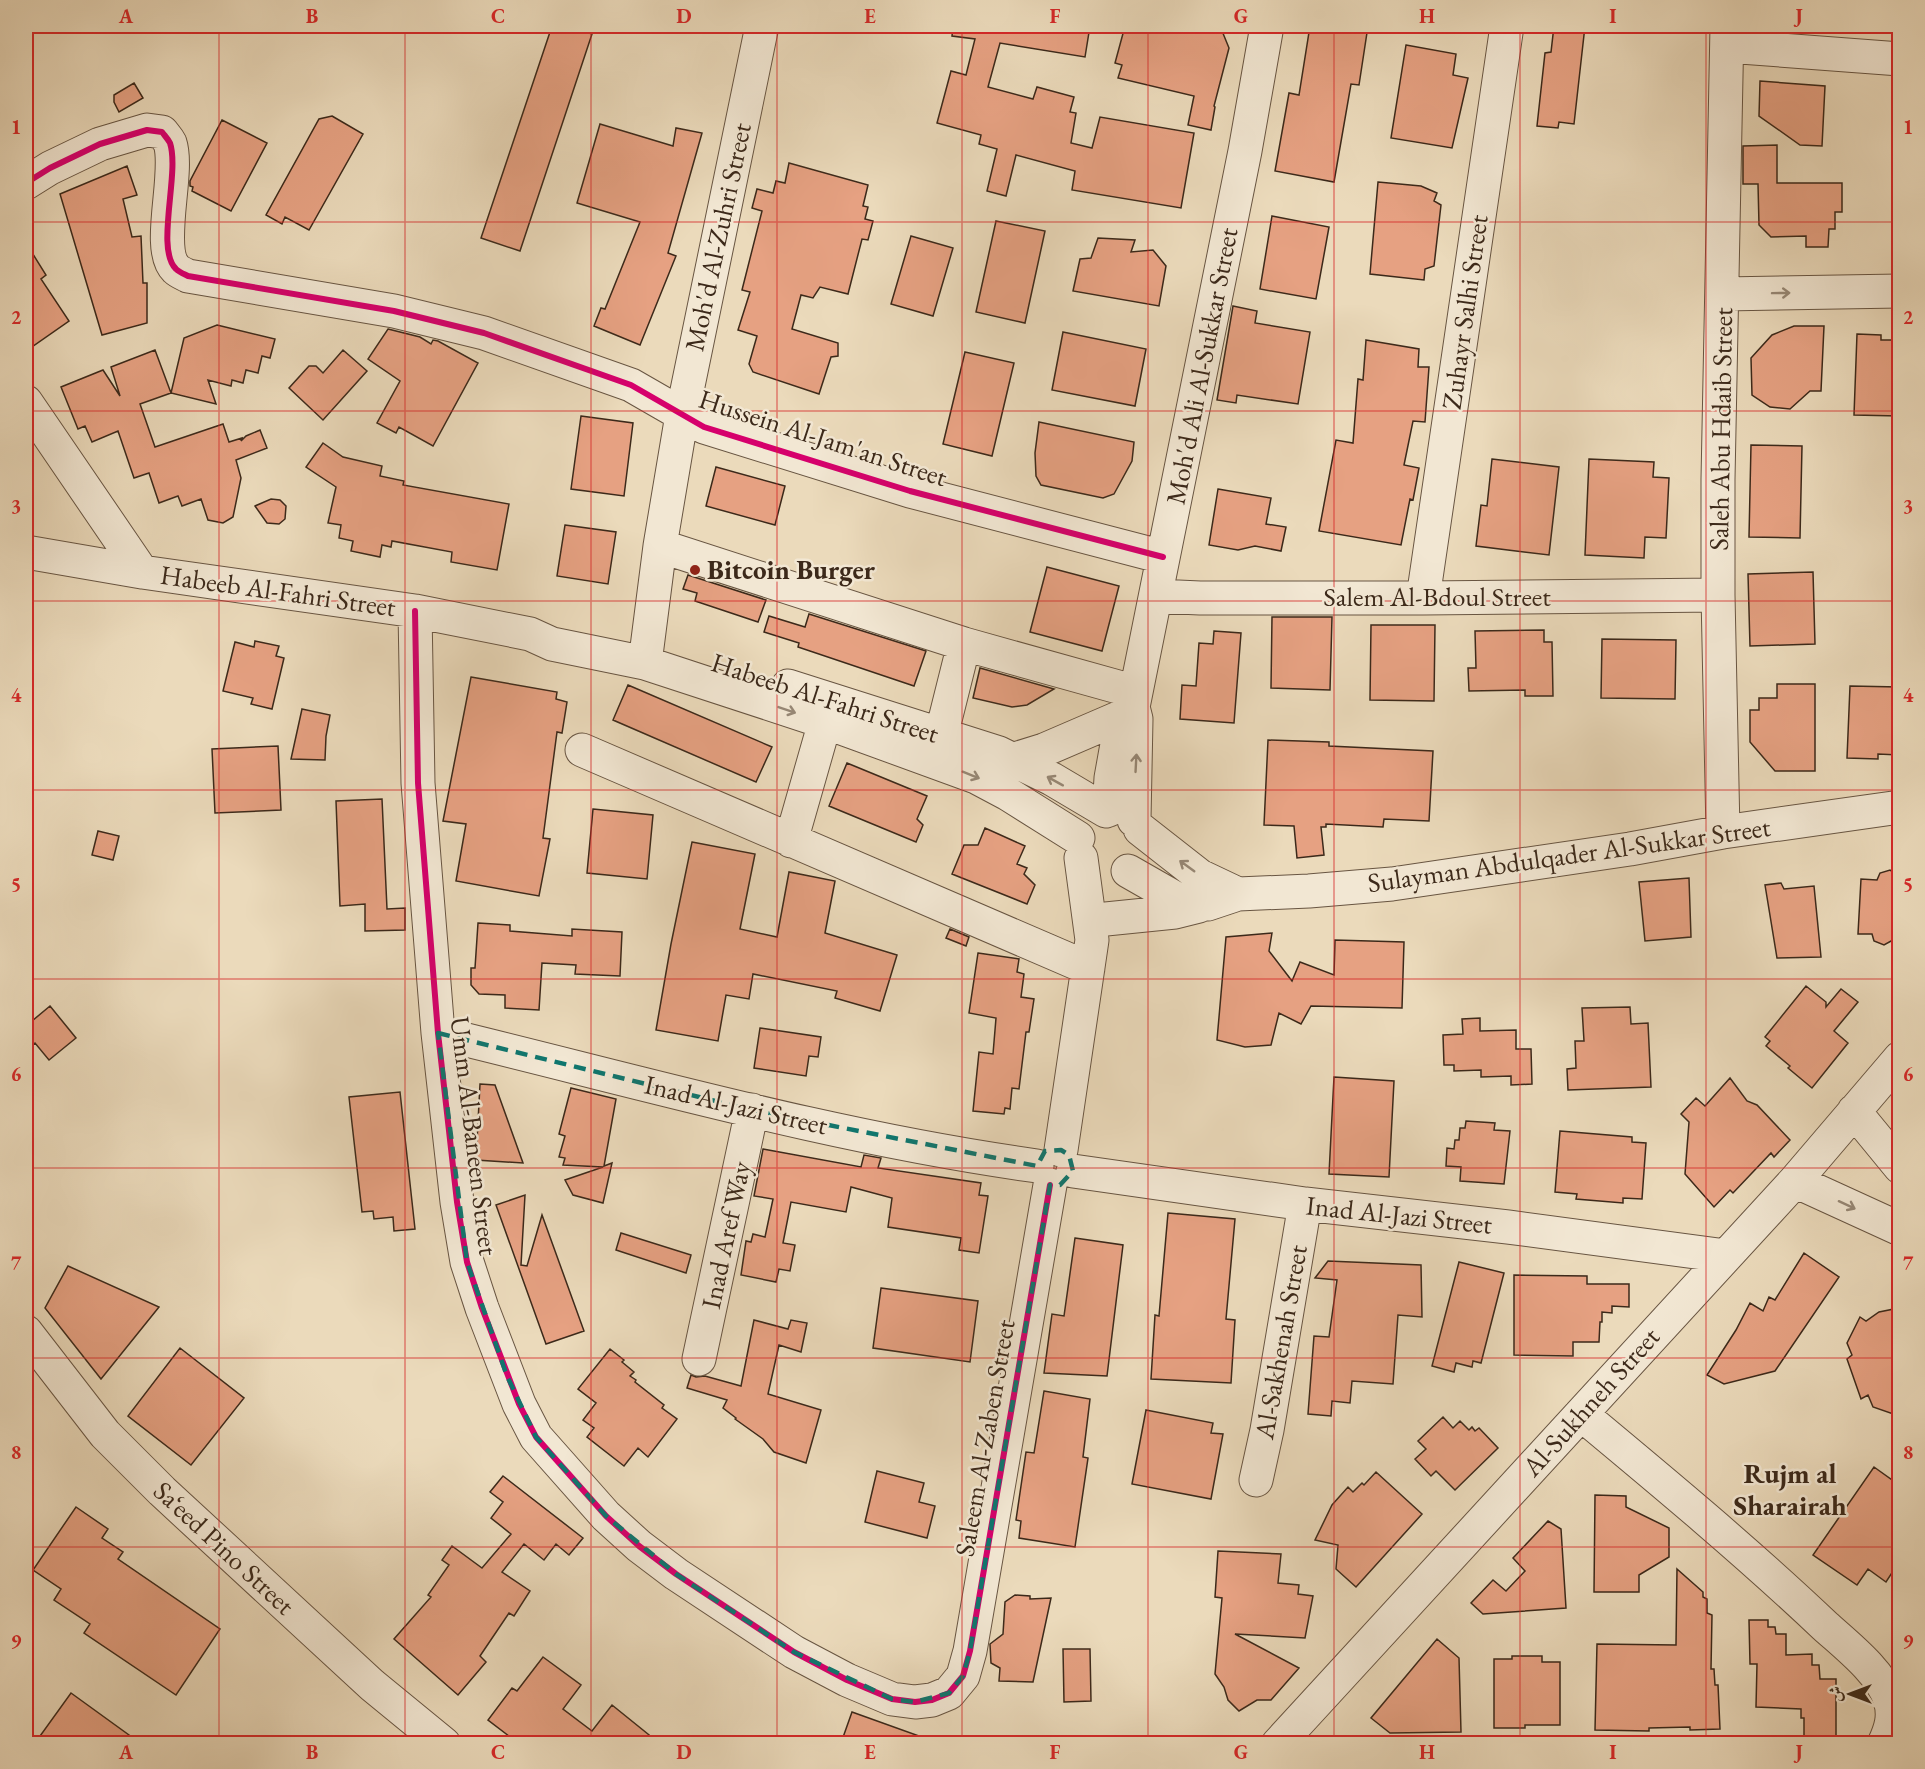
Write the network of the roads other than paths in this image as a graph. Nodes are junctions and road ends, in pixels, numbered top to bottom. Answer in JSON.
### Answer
{"nodes":[{"id":1,"x":762,"y":26,"type":"edge"},
{"id":2,"x":1267,"y":26,"type":"edge"},
{"id":3,"x":1507,"y":26,"type":"edge"},
{"id":4,"x":1727,"y":36,"type":"edge"},
{"id":5,"x":1899,"y":59,"type":"edge"},
{"id":6,"x":26,"y":183,"type":"edge"},
{"id":7,"x":1899,"y":291,"type":"edge"},
{"id":8,"x":1723,"y":294,"type":"junction"},
{"id":9,"x":26,"y":402,"type":"edge"},
{"id":10,"x":682,"y":415,"type":"junction"},
{"id":11,"x":660,"y":546,"type":"junction"},
{"id":12,"x":26,"y":552,"type":"edge"},
{"id":13,"x":1163,"y":558,"type":"junction"},
{"id":14,"x":142,"y":572,"type":"junction"},
{"id":15,"x":1718,"y":595,"type":"junction"},
{"id":16,"x":1156,"y":596,"type":"junction"},
{"id":17,"x":1423,"y":598,"type":"junction"},
{"id":18,"x":415,"y":610,"type":"junction"},
{"id":19,"x":964,"y":644,"type":"junction"},
{"id":20,"x":647,"y":652,"type":"junction"},
{"id":21,"x":1130,"y":705,"type":"junction"},
{"id":22,"x":825,"y":722,"type":"junction"},
{"id":23,"x":941,"y":736,"type":"junction"},
{"id":24,"x":582,"y":750,"type":"dead end"},
{"id":25,"x":1015,"y":759,"type":"junction"},
{"id":26,"x":1899,"y":807,"type":"edge"},
{"id":27,"x":1122,"y":818,"type":"junction"},
{"id":28,"x":1723,"y":832,"type":"junction"},
{"id":29,"x":790,"y":841,"type":"junction"},
{"id":30,"x":1080,"y":848,"type":"junction"},
{"id":31,"x":1126,"y":872,"type":"junction"},
{"id":32,"x":1238,"y":894,"type":"junction"},
{"id":33,"x":1208,"y":904,"type":"junction"},
{"id":34,"x":1095,"y":943,"type":"junction"},
{"id":35,"x":438,"y":1033,"type":"junction"},
{"id":36,"x":1899,"y":1058,"type":"edge"},
{"id":37,"x":752,"y":1110,"type":"junction"},
{"id":38,"x":1854,"y":1111,"type":"junction"},
{"id":39,"x":1899,"y":1167,"type":"edge"},
{"id":40,"x":1055,"y":1168,"type":"junction"},
{"id":41,"x":1794,"y":1180,"type":"junction"},
{"id":42,"x":1305,"y":1204,"type":"junction"},
{"id":43,"x":1899,"y":1229,"type":"edge"},
{"id":44,"x":1726,"y":1256,"type":"junction"},
{"id":45,"x":26,"y":1332,"type":"edge"},
{"id":46,"x":699,"y":1359,"type":"dead end"},
{"id":47,"x":1581,"y":1414,"type":"junction"},
{"id":48,"x":1256,"y":1480,"type":"dead end"},
{"id":49,"x":949,"y":1693,"type":"joint"},
{"id":50,"x":1289,"y":1742,"type":"edge"},
{"id":51,"x":444,"y":1743,"type":"edge"},
{"id":52,"x":1884,"y":1743,"type":"edge"}],
"edges":[{"from":1,"to":10,"type":"street","name":"Moh'd Al-Zuhri Street"},
{"from":2,"to":13,"type":"street","name":"Moh'd Ali Al-Sukkar Street"},
{"from":3,"to":17,"type":"street","name":"Zuhayr Salhi Street"},
{"from":4,"to":5,"type":"street"},
{"from":4,"to":8,"type":"street","name":"Saleh Abu Hdaib Street"},
{"from":6,"to":10,"type":"street","name":"Hussein Al-Jam'an Street"},
{"from":8,"to":7,"type":"street","one_way":true},
{"from":8,"to":15,"type":"street","name":"Saleh Abu Hdaib Street"},
{"from":9,"to":14,"type":"street"},
{"from":10,"to":11,"type":"street","name":"Moh'd Al-Zuhri Street"},
{"from":10,"to":13,"type":"street","name":"Hussein Al-Jam'an Street"},
{"from":11,"to":19,"type":"street"},
{"from":11,"to":20,"type":"street","name":"Moh'd Al-Zuhri Street"},
{"from":12,"to":14,"type":"street","name":"Habeeb Al-Fahri Street"},
{"from":13,"to":16,"type":"street","name":"Moh'd Ali Al-Sukkar Street"},
{"from":14,"to":18,"type":"street","name":"Habeeb Al-Fahri Street"},
{"from":15,"to":17,"type":"street","name":"Salem Al-Bdoul Street"},
{"from":15,"to":28,"type":"street","name":"Saleh Abu Hdaib Street"},
{"from":16,"to":17,"type":"street","name":"Salem Al-Bdoul Street"},
{"from":16,"to":21,"type":"street","name":"Moh'd Ali Al-Sukkar Street"},
{"from":18,"to":20,"type":"street","name":"Habeeb Al-Fahri Street"},
{"from":18,"to":35,"type":"street","name":"Umm Al-Baneen Street"},
{"from":19,"to":21,"type":"street"},
{"from":19,"to":23,"type":"street"},
{"from":20,"to":22,"type":"street","name":"Habeeb Al-Fahri Street","one_way":true},
{"from":20,"to":23,"type":"street","name":"Habeeb Al-Fahri Street"},
{"from":21,"to":25,"type":"street"},
{"from":21,"to":27,"type":"street","name":"Moh'd Ali Al-Sukkar Street"},
{"from":22,"to":29,"type":"street"},
{"from":22,"to":30,"type":"street","name":"Habeeb Al-Fahri Street","one_way":true},
{"from":23,"to":25,"type":"street","name":"Habeeb Al-Fahri Street"},
{"from":24,"to":29,"type":"street"},
{"from":27,"to":25,"type":"street","name":"Habeeb Al-Fahri Street","one_way":true},
{"from":26,"to":28,"type":"street","name":"Sulayman Abdulqader Al-Sukkar Street"},
{"from":27,"to":30,"type":"street"},
{"from":27,"to":31,"type":"street"},
{"from":32,"to":27,"type":"street","name":"Sulayman Abdulqader Al-Sukkar Street","one_way":true},
{"from":28,"to":32,"type":"street","name":"Sulayman Abdulqader Al-Sukkar Street"},
{"from":29,"to":34,"type":"street"},
{"from":30,"to":31,"type":"street"},
{"from":30,"to":34,"type":"street","name":"Saleem Al-Zaben Street"},
{"from":31,"to":33,"type":"street","name":"Sulayman Abdulqader Al-Sukkar Street"},
{"from":31,"to":34,"type":"street","name":"Saleem Al-Zaben Street"},
{"from":32,"to":33,"type":"street","name":"Sulayman Abdulqader Al-Sukkar Street"},
{"from":33,"to":34,"type":"street"},
{"from":34,"to":40,"type":"street","name":"Saleem Al-Zaben Street"},
{"from":35,"to":37,"type":"street","name":"Inad Al-Jazi Street"},
{"from":35,"to":49,"type":"street","name":"Umm Al-Baneen Street"},
{"from":36,"to":38,"type":"street","name":"Al-Sukhneh Street"},
{"from":37,"to":40,"type":"street","name":"Inad Al-Jazi Street"},
{"from":37,"to":46,"type":"street","name":"Inad Aref Way"},
{"from":38,"to":39,"type":"street"},
{"from":38,"to":41,"type":"street","name":"Al-Sukhneh Street"},
{"from":40,"to":42,"type":"street","name":"Inad Al-Jazi Street"},
{"from":40,"to":49,"type":"street","name":"Saleem Al-Zaben Street"},
{"from":41,"to":43,"type":"street","one_way":true},
{"from":41,"to":44,"type":"street","name":"Al-Sukhneh Street"},
{"from":42,"to":44,"type":"street","name":"Inad Al-Jazi Street"},
{"from":42,"to":48,"type":"street","name":"Al-Sakhenah Street"},
{"from":44,"to":47,"type":"street","name":"Al-Sukhneh Street"},
{"from":45,"to":51,"type":"street","name":"Sa‘eed Pino Street"},
{"from":47,"to":50,"type":"street","name":"Al-Sukhneh Street"},
{"from":47,"to":52,"type":"street"}]}
